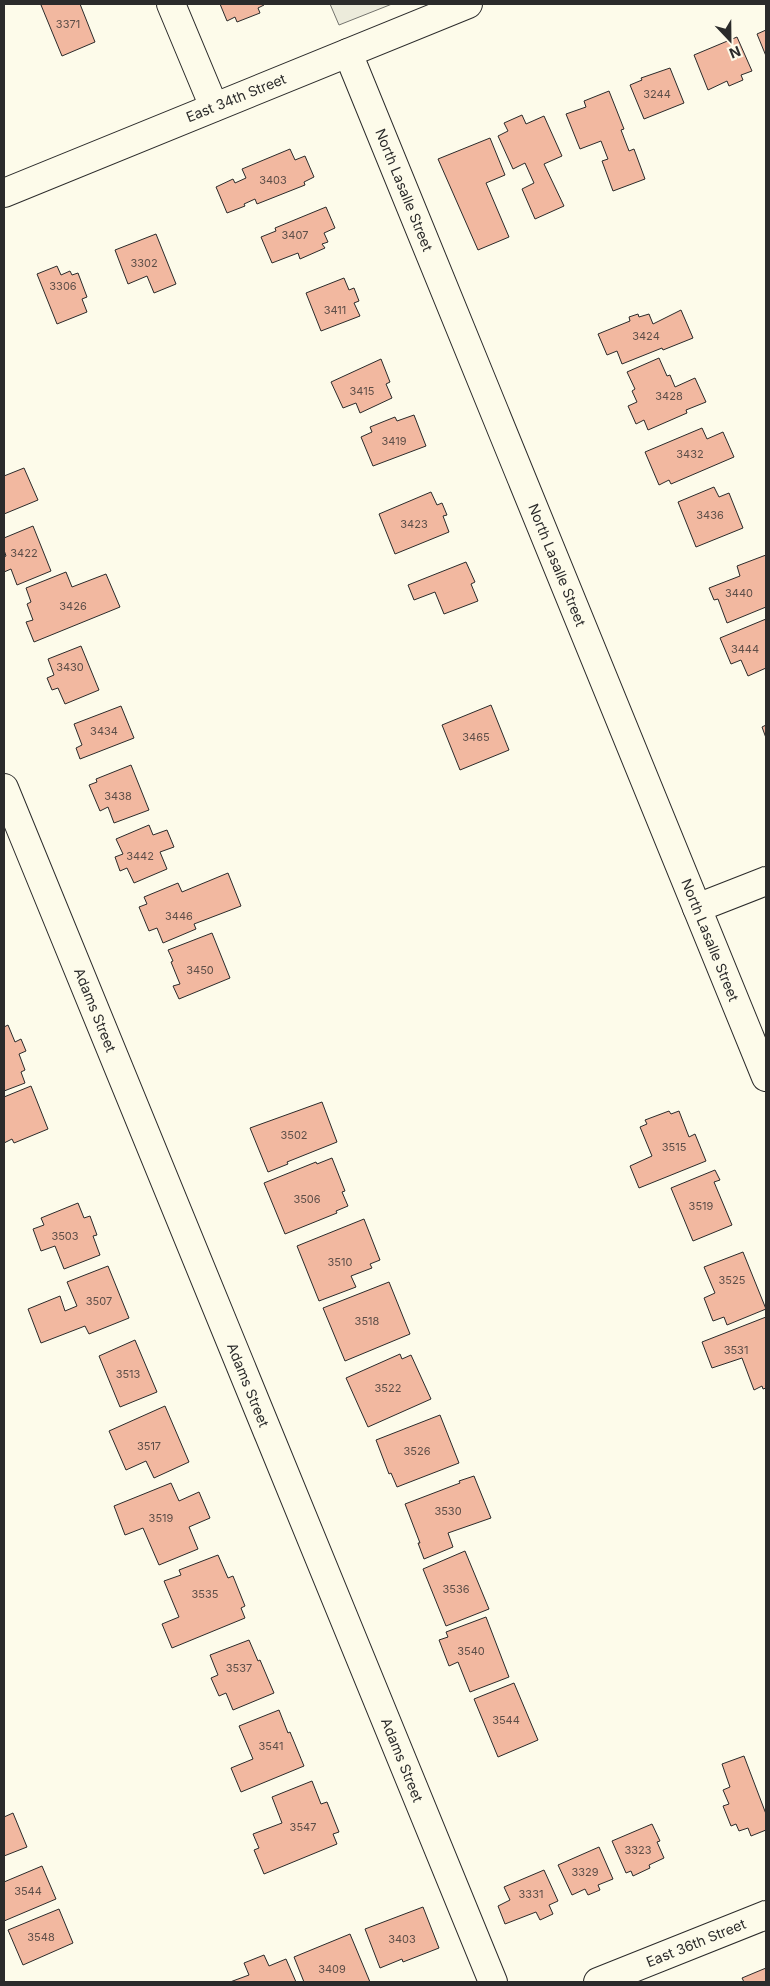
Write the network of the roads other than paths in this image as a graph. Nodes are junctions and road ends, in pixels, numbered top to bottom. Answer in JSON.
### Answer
{"nodes":[{"id":1,"x":171,"y":4,"type":"edge"},
{"id":2,"x":468,"y":4,"type":"edge"},
{"id":3,"x":348,"y":53,"type":"junction"},
{"id":4,"x":214,"y":107,"type":"junction"},
{"id":5,"x":4,"y":193,"type":"edge"},
{"id":6,"x":4,"y":788,"type":"edge"},
{"id":7,"x":766,"y":880,"type":"edge"},
{"id":8,"x":697,"y":908,"type":"junction"},
{"id":9,"x":766,"y":1077,"type":"edge"},
{"id":10,"x":766,"y":1915,"type":"edge"},
{"id":11,"x":493,"y":1982,"type":"edge"},
{"id":12,"x":598,"y":1982,"type":"edge"}],
"edges":[{"from":1,"to":4,"type":"street"},
{"from":2,"to":3,"type":"street","name":"East 34th Street"},
{"from":3,"to":4,"type":"street","name":"East 34th Street"},
{"from":3,"to":8,"type":"street","name":"North Lasalle Street"},
{"from":4,"to":5,"type":"street","name":"East 34th Street"},
{"from":6,"to":11,"type":"street","name":"Adams Street"},
{"from":7,"to":8,"type":"street"},
{"from":8,"to":9,"type":"street","name":"North Lasalle Street"},
{"from":10,"to":12,"type":"street","name":"East 36th Street"}]}
